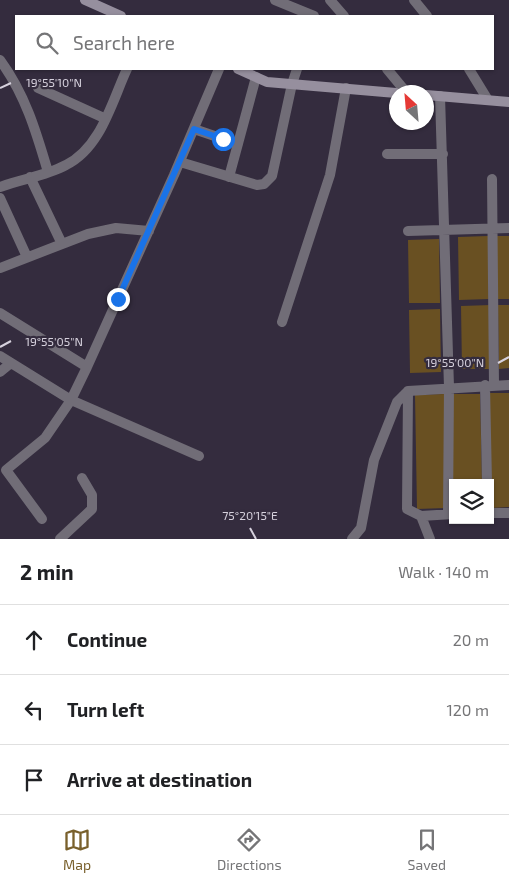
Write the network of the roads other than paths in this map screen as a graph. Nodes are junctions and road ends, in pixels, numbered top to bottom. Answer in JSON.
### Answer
{"nodes":[{"id":1,"x":85,"y":0,"type":"edge"},
{"id":2,"x":275,"y":0,"type":"edge"},
{"id":3,"x":330,"y":0,"type":"edge"},
{"id":4,"x":414,"y":0,"type":"edge"},
{"id":5,"x":119,"y":15,"type":"edge"},
{"id":6,"x":312,"y":15,"type":"edge"},
{"id":7,"x":343,"y":15,"type":"edge"},
{"id":8,"x":426,"y":15,"type":"edge"},
{"id":9,"x":0,"y":60,"type":"edge"},
{"id":10,"x":127,"y":70,"type":"edge"},
{"id":11,"x":219,"y":70,"type":"edge"},
{"id":12,"x":240,"y":70,"type":"edge"},
{"id":13,"x":298,"y":70,"type":"edge"},
{"id":14,"x":388,"y":70,"type":"edge"},
{"id":15,"x":470,"y":70,"type":"edge"},
{"id":16,"x":4,"y":74,"type":"edge"},
{"id":17,"x":256,"y":77,"type":"junction"},
{"id":18,"x":292,"y":84,"type":"junction"},
{"id":19,"x":400,"y":85,"type":"edge"},
{"id":20,"x":38,"y":88,"type":"dead end"},
{"id":21,"x":346,"y":88,"type":"junction"},
{"id":22,"x":389,"y":91,"type":"edge"},
{"id":23,"x":434,"y":96,"type":"edge"},
{"id":24,"x":440,"y":96,"type":"junction"},
{"id":25,"x":488,"y":100,"type":"junction"},
{"id":26,"x":509,"y":102,"type":"edge"},
{"id":27,"x":104,"y":118,"type":"junction"},
{"id":28,"x":194,"y":129,"type":"junction"},
{"id":29,"x":238,"y":144,"type":"junction"},
{"id":30,"x":387,"y":154,"type":"dead end"},
{"id":31,"x":443,"y":154,"type":"junction"},
{"id":32,"x":180,"y":162,"type":"junction"},
{"id":33,"x":48,"y":172,"type":"junction"},
{"id":34,"x":228,"y":177,"type":"junction"},
{"id":35,"x":30,"y":178,"type":"junction"},
{"id":36,"x":492,"y":179,"type":"dead end"},
{"id":37,"x":0,"y":187,"type":"edge"},
{"id":38,"x":0,"y":198,"type":"edge"},
{"id":39,"x":492,"y":228,"type":"junction"},
{"id":40,"x":509,"y":228,"type":"edge"},
{"id":41,"x":446,"y":230,"type":"junction"},
{"id":42,"x":149,"y":231,"type":"junction"},
{"id":43,"x":408,"y":232,"type":"dead end"},
{"id":44,"x":62,"y":244,"type":"junction"},
{"id":45,"x":27,"y":257,"type":"junction"},
{"id":46,"x":0,"y":268,"type":"edge"},
{"id":47,"x":0,"y":313,"type":"edge"},
{"id":48,"x":282,"y":322,"type":"dead end"},
{"id":49,"x":0,"y":356,"type":"edge"},
{"id":50,"x":11,"y":363,"type":"junction"},
{"id":51,"x":87,"y":367,"type":"junction"},
{"id":52,"x":0,"y":372,"type":"edge"},
{"id":53,"x":490,"y":385,"type":"junction"},
{"id":54,"x":509,"y":385,"type":"edge"},
{"id":55,"x":450,"y":388,"type":"junction"},
{"id":56,"x":408,"y":391,"type":"junction"},
{"id":57,"x":71,"y":400,"type":"junction"},
{"id":58,"x":199,"y":456,"type":"dead end"},
{"id":59,"x":82,"y":478,"type":"dead end"},
{"id":60,"x":450,"y":479,"type":"edge"},
{"id":61,"x":486,"y":479,"type":"edge"},
{"id":62,"x":494,"y":513,"type":"edge"},
{"id":63,"x":509,"y":513,"type":"edge"},
{"id":64,"x":449,"y":514,"type":"edge"},
{"id":65,"x":421,"y":516,"type":"junction"},
{"id":66,"x":42,"y":519,"type":"dead end"},
{"id":67,"x":60,"y":539,"type":"edge"},
{"id":68,"x":352,"y":539,"type":"edge"},
{"id":69,"x":430,"y":539,"type":"edge"}],
"edges":[{"from":1,"to":5,"type":"main road"},
{"from":2,"to":6,"type":"street"},
{"from":3,"to":7,"type":"street"},
{"from":4,"to":8,"type":"street"},
{"from":9,"to":16,"type":"street"},
{"from":10,"to":27,"type":"street"},
{"from":11,"to":28,"type":"street"},
{"from":12,"to":17,"type":"main road"},
{"from":13,"to":18,"type":"street"},
{"from":14,"to":19,"type":"street"},
{"from":15,"to":25,"type":"street"},
{"from":16,"to":33,"type":"street"},
{"from":17,"to":18,"type":"main road"},
{"from":17,"to":29,"type":"street"},
{"from":18,"to":21,"type":"main road"},
{"from":18,"to":34,"type":"street"},
{"from":20,"to":27,"type":"street"},
{"from":21,"to":22,"type":"main road"},
{"from":21,"to":48,"type":"street"},
{"from":23,"to":24,"type":"main road"},
{"from":24,"to":25,"type":"main road"},
{"from":24,"to":31,"type":"street"},
{"from":25,"to":26,"type":"main road"},
{"from":27,"to":33,"type":"street"},
{"from":28,"to":29,"type":"street"},
{"from":28,"to":32,"type":"street"},
{"from":29,"to":34,"type":"street"},
{"from":30,"to":31,"type":"street"},
{"from":31,"to":41,"type":"street"},
{"from":32,"to":34,"type":"street"},
{"from":32,"to":42,"type":"street"},
{"from":33,"to":35,"type":"street"},
{"from":35,"to":37,"type":"street"},
{"from":35,"to":44,"type":"street"},
{"from":36,"to":39,"type":"street"},
{"from":38,"to":45,"type":"street"},
{"from":39,"to":40,"type":"street"},
{"from":39,"to":41,"type":"street"},
{"from":39,"to":53,"type":"street"},
{"from":41,"to":43,"type":"street"},
{"from":41,"to":55,"type":"street"},
{"from":42,"to":44,"type":"street"},
{"from":42,"to":51,"type":"street"},
{"from":44,"to":45,"type":"street"},
{"from":45,"to":46,"type":"street"},
{"from":47,"to":51,"type":"street"},
{"from":49,"to":50,"type":"street"},
{"from":50,"to":52,"type":"street"},
{"from":50,"to":57,"type":"street"},
{"from":51,"to":57,"type":"street"},
{"from":53,"to":54,"type":"street"},
{"from":53,"to":55,"type":"street"},
{"from":53,"to":61,"type":"street"},
{"from":55,"to":56,"type":"street"},
{"from":55,"to":60,"type":"street"},
{"from":56,"to":65,"type":"street"},
{"from":56,"to":68,"type":"street"},
{"from":57,"to":58,"type":"street"},
{"from":57,"to":66,"type":"street"},
{"from":59,"to":67,"type":"street"},
{"from":62,"to":63,"type":"street"},
{"from":64,"to":65,"type":"street"},
{"from":65,"to":69,"type":"street"}]}
